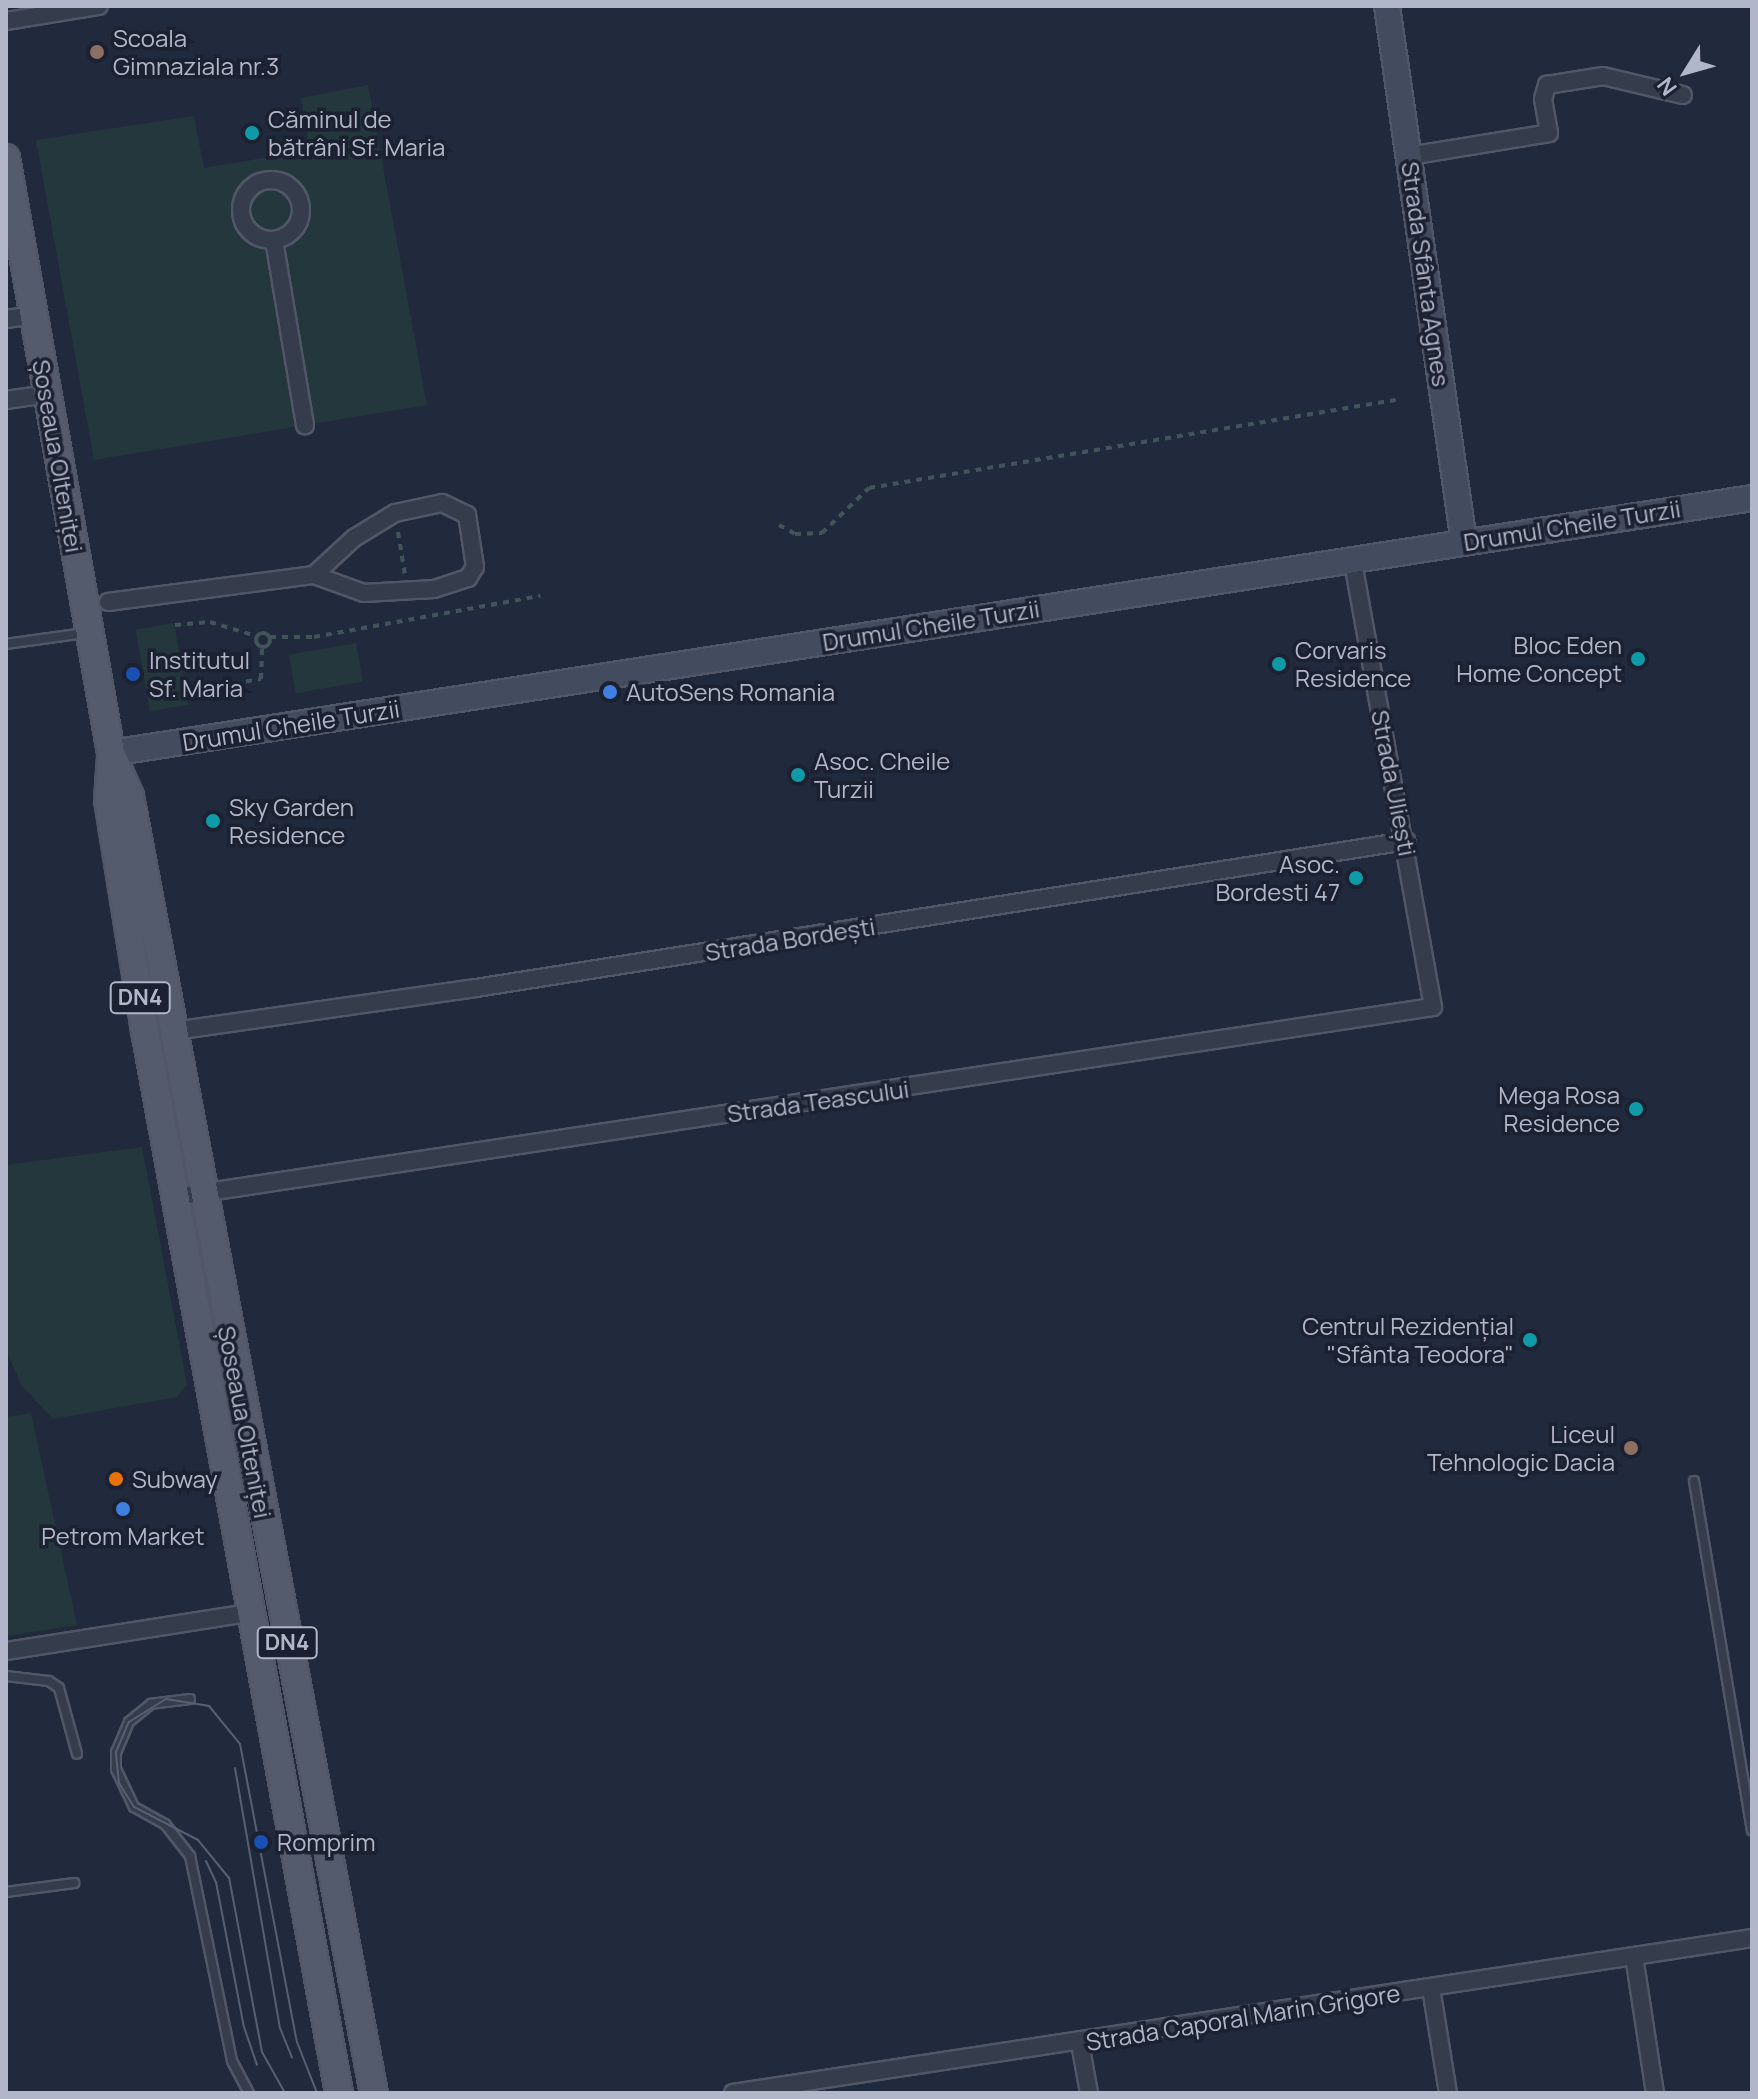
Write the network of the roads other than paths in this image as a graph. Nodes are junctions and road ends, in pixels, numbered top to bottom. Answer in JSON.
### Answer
{"nodes":[{"id":1,"x":99,"y":6,"type":"edge"},
{"id":2,"x":1387,"y":6,"type":"edge"},
{"id":3,"x":6,"y":21,"type":"edge"},
{"id":4,"x":1683,"y":95,"type":"dead end"},
{"id":5,"x":1409,"y":156,"type":"junction"},
{"id":6,"x":6,"y":158,"type":"edge"},
{"id":7,"x":274,"y":240,"type":"dead end"},
{"id":8,"x":33,"y":315,"type":"junction"},
{"id":9,"x":6,"y":319,"type":"edge"},
{"id":10,"x":47,"y":394,"type":"junction"},
{"id":11,"x":6,"y":400,"type":"edge"},
{"id":12,"x":305,"y":425,"type":"dead end"},
{"id":13,"x":1752,"y":498,"type":"edge"},
{"id":14,"x":1464,"y":542,"type":"junction"},
{"id":15,"x":1352,"y":559,"type":"junction"},
{"id":16,"x":314,"y":575,"type":"junction"},
{"id":17,"x":108,"y":602,"type":"dead end"},
{"id":18,"x":89,"y":632,"type":"junction"},
{"id":19,"x":6,"y":644,"type":"edge"},
{"id":20,"x":111,"y":753,"type":"junction"},
{"id":21,"x":1406,"y":841,"type":"junction"},
{"id":22,"x":1433,"y":1007,"type":"joint"},
{"id":23,"x":174,"y":1031,"type":"junction"},
{"id":24,"x":203,"y":1192,"type":"junction"},
{"id":25,"x":175,"y":1197,"type":"junction"},
{"id":26,"x":1694,"y":1481,"type":"dead end"},
{"id":27,"x":249,"y":1613,"type":"junction"},
{"id":28,"x":6,"y":1651,"type":"edge"},
{"id":29,"x":6,"y":1676,"type":"edge"},
{"id":30,"x":190,"y":1699,"type":"dead end"},
{"id":31,"x":77,"y":1754,"type":"dead end"},
{"id":32,"x":1752,"y":1830,"type":"edge"},
{"id":33,"x":74,"y":1883,"type":"dead end"},
{"id":34,"x":6,"y":1892,"type":"edge"},
{"id":35,"x":1752,"y":1938,"type":"edge"},
{"id":36,"x":1634,"y":1956,"type":"junction"},
{"id":37,"x":1431,"y":1988,"type":"junction"},
{"id":38,"x":1080,"y":2043,"type":"junction"},
{"id":39,"x":249,"y":2093,"type":"edge"},
{"id":40,"x":339,"y":2093,"type":"edge"},
{"id":41,"x":374,"y":2093,"type":"edge"},
{"id":42,"x":733,"y":2093,"type":"edge"},
{"id":43,"x":1089,"y":2093,"type":"edge"},
{"id":44,"x":1448,"y":2093,"type":"edge"},
{"id":45,"x":1655,"y":2093,"type":"edge"}],
"edges":[{"from":1,"to":3,"type":"street"},
{"from":2,"to":5,"type":"street","name":"Strada Sfânta Agnes"},
{"from":4,"to":5,"type":"street"},
{"from":5,"to":14,"type":"street","name":"Strada Sfânta Agnes"},
{"from":6,"to":8,"type":"main road","name":"Șoseaua Olteniței","number":"DN4"},
{"from":7,"to":12,"type":"street"},
{"from":8,"to":9,"type":"street"},
{"from":8,"to":10,"type":"main road","name":"Șoseaua Olteniței","number":"DN4"},
{"from":10,"to":11,"type":"street"},
{"from":10,"to":18,"type":"main road","name":"Șoseaua Olteniței","number":"DN4"},
{"from":13,"to":14,"type":"street","name":"Drumul Cheile Turzii"},
{"from":14,"to":15,"type":"street","name":"Drumul Cheile Turzii"},
{"from":15,"to":20,"type":"street","name":"Drumul Cheile Turzii"},
{"from":15,"to":21,"type":"street","name":"Strada Uliești"},
{"from":16,"to":16,"type":"street"},
{"from":16,"to":17,"type":"street"},
{"from":18,"to":19,"type":"lane"},
{"from":18,"to":20,"type":"main road","name":"Șoseaua Olteniței","number":"DN4"},
{"from":20,"to":23,"type":"main road","name":"Șoseaua Olteniței","number":"DN4"},
{"from":20,"to":25,"type":"main road","name":"Șoseaua Olteniței","number":"DN4"},
{"from":21,"to":22,"type":"street","name":"Strada Uliești"},
{"from":21,"to":23,"type":"street","name":"Strada Bordești"},
{"from":22,"to":24,"type":"street","name":"Strada Teascului"},
{"from":23,"to":24,"type":"main road","name":"Șoseaua Olteniței","number":"DN4"},
{"from":24,"to":25,"type":"street","name":"Strada Teascului"},
{"from":24,"to":41,"type":"main road","name":"Șoseaua Olteniței","number":"DN4"},
{"from":25,"to":27,"type":"main road","name":"Șoseaua Olteniței","number":"DN4"},
{"from":26,"to":32,"type":"lane"},
{"from":27,"to":28,"type":"street"},
{"from":27,"to":40,"type":"main road","name":"Șoseaua Olteniței","number":"DN4"},
{"from":29,"to":31,"type":"lane"},
{"from":30,"to":39,"type":"lane"},
{"from":33,"to":34,"type":"lane"},
{"from":35,"to":36,"type":"street","name":"Strada Caporal Marin Grigore"},
{"from":36,"to":37,"type":"street","name":"Strada Caporal Marin Grigore"},
{"from":36,"to":45,"type":"street"},
{"from":37,"to":38,"type":"street","name":"Strada Caporal Marin Grigore"},
{"from":37,"to":44,"type":"street"},
{"from":38,"to":42,"type":"street","name":"Strada Caporal Marin Grigore"},
{"from":38,"to":43,"type":"street"}]}
